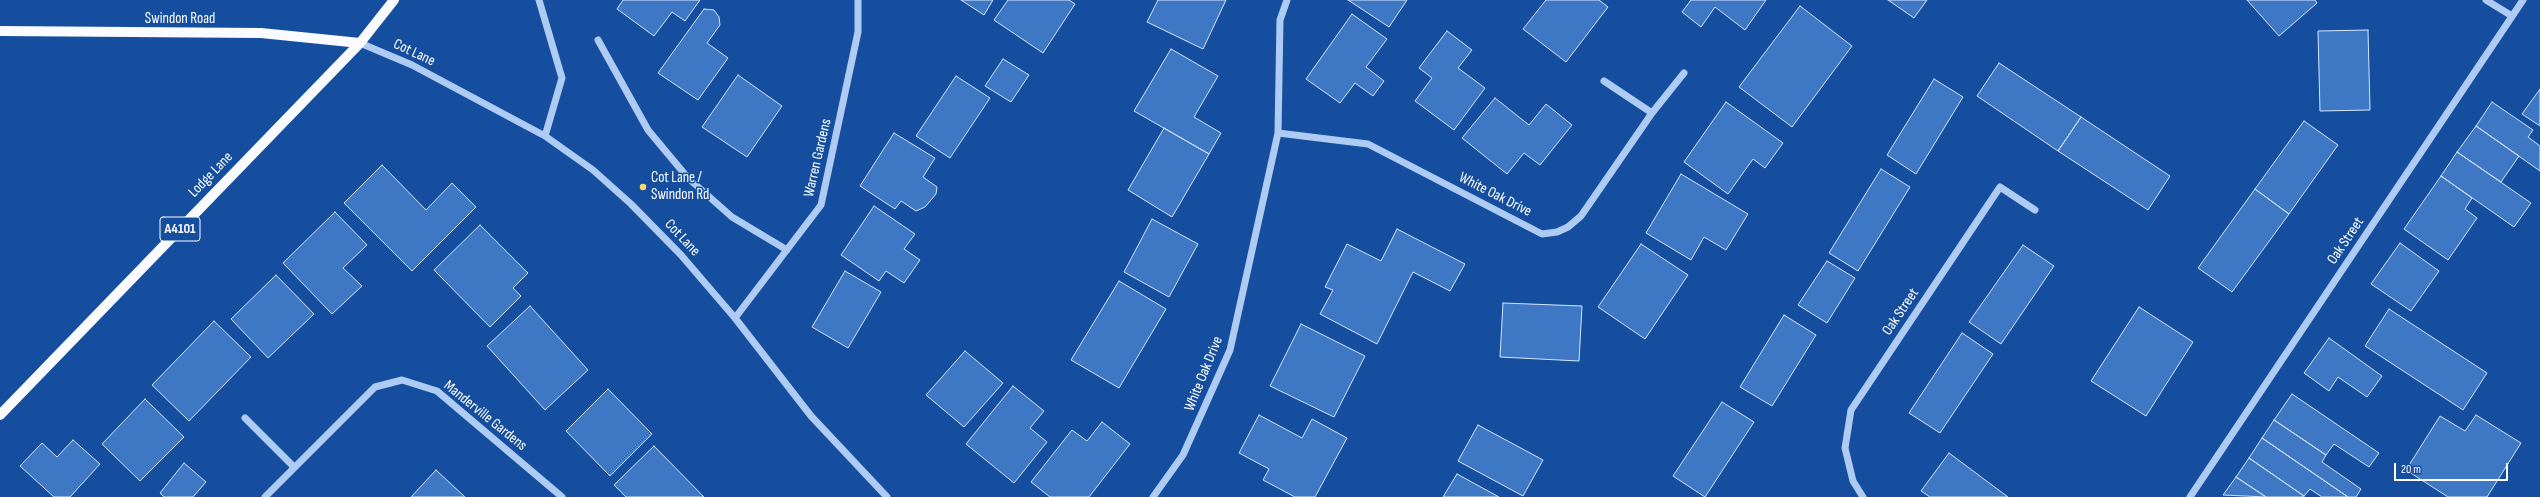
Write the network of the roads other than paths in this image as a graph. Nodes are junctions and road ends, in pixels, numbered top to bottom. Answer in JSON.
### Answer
{"nodes":[{"id":1,"x":394,"y":0,"type":"edge"},
{"id":2,"x":539,"y":0,"type":"edge"},
{"id":3,"x":858,"y":0,"type":"edge"},
{"id":4,"x":1287,"y":0,"type":"edge"},
{"id":5,"x":2486,"y":0,"type":"edge"},
{"id":6,"x":2523,"y":0,"type":"edge"},
{"id":7,"x":2512,"y":16,"type":"junction"},
{"id":8,"x":0,"y":31,"type":"edge"},
{"id":9,"x":598,"y":40,"type":"dead end"},
{"id":10,"x":360,"y":43,"type":"junction"},
{"id":11,"x":1684,"y":73,"type":"dead end"},
{"id":12,"x":1604,"y":81,"type":"dead end"},
{"id":13,"x":1652,"y":114,"type":"junction"},
{"id":14,"x":1278,"y":133,"type":"junction"},
{"id":15,"x":545,"y":136,"type":"junction"},
{"id":16,"x":2035,"y":210,"type":"dead end"},
{"id":17,"x":787,"y":250,"type":"junction"},
{"id":18,"x":735,"y":318,"type":"junction"},
{"id":19,"x":0,"y":415,"type":"edge"},
{"id":20,"x":245,"y":418,"type":"dead end"},
{"id":21,"x":294,"y":467,"type":"junction"},
{"id":22,"x":265,"y":497,"type":"edge"},
{"id":23,"x":562,"y":497,"type":"edge"},
{"id":24,"x":886,"y":497,"type":"edge"},
{"id":25,"x":1153,"y":497,"type":"edge"},
{"id":26,"x":1863,"y":497,"type":"edge"},
{"id":27,"x":2190,"y":497,"type":"edge"}],
"edges":[{"from":1,"to":10,"type":"main road","number":"A4101"},
{"from":2,"to":15,"type":"street"},
{"from":3,"to":17,"type":"street","name":"Warren Gardens"},
{"from":4,"to":14,"type":"street","name":"White Oak Drive"},
{"from":5,"to":7,"type":"street"},
{"from":6,"to":7,"type":"street","name":"Oak Street"},
{"from":7,"to":27,"type":"street","name":"Oak Street"},
{"from":8,"to":10,"type":"main road","name":"Swindon Road"},
{"from":9,"to":17,"type":"street"},
{"from":10,"to":15,"type":"street","name":"Cot Lane"},
{"from":10,"to":19,"type":"main road","name":"Lodge Lane","number":"A4101"},
{"from":11,"to":13,"type":"street","name":"White Oak Drive"},
{"from":12,"to":13,"type":"street"},
{"from":13,"to":14,"type":"street","name":"White Oak Drive"},
{"from":14,"to":25,"type":"street","name":"White Oak Drive"},
{"from":15,"to":18,"type":"street","name":"Cot Lane"},
{"from":16,"to":26,"type":"street","name":"Oak Street"},
{"from":17,"to":18,"type":"street","name":"Warren Gardens"},
{"from":18,"to":24,"type":"street","name":"Cot Lane"},
{"from":20,"to":21,"type":"street"},
{"from":21,"to":22,"type":"street","name":"Manderville Gardens"},
{"from":21,"to":23,"type":"street","name":"Manderville Gardens"}]}
